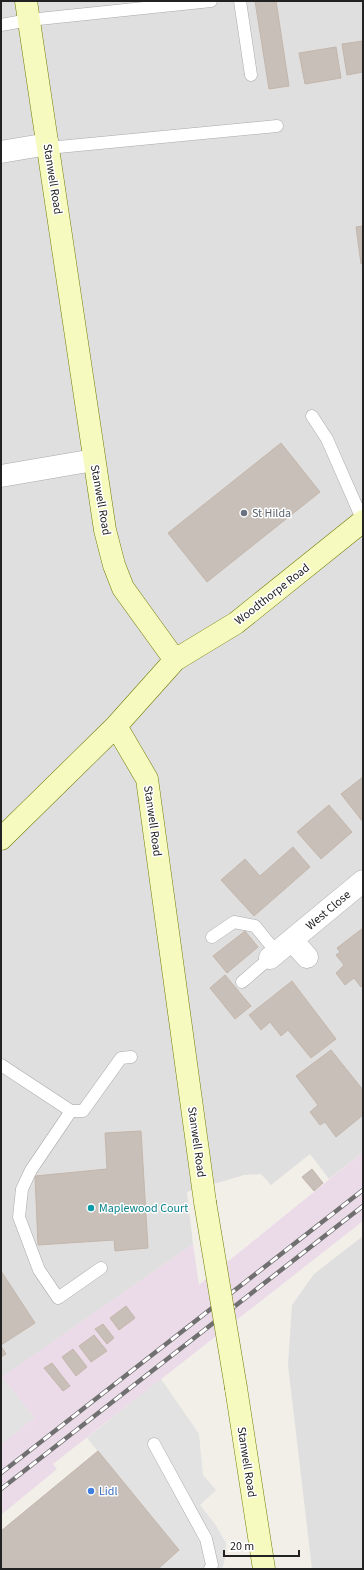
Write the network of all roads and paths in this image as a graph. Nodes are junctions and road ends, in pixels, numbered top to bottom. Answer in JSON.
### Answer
{"nodes":[{"id":1,"x":211,"y":1,"type":"edge"},
{"id":2,"x":240,"y":1,"type":"edge"},
{"id":3,"x":28,"y":10,"type":"edge"},
{"id":4,"x":1,"y":25,"type":"edge"},
{"id":5,"x":251,"y":75,"type":"dead end"},
{"id":6,"x":277,"y":126,"type":"dead end"},
{"id":7,"x":48,"y":146,"type":"junction"},
{"id":8,"x":1,"y":152,"type":"edge"},
{"id":9,"x":312,"y":416,"type":"dead end"},
{"id":10,"x":94,"y":460,"type":"junction"},
{"id":11,"x":1,"y":476,"type":"edge"},
{"id":12,"x":363,"y":521,"type":"edge"},
{"id":13,"x":175,"y":660,"type":"junction"},
{"id":14,"x":116,"y":726,"type":"junction"},
{"id":15,"x":1,"y":839,"type":"edge"},
{"id":16,"x":363,"y":881,"type":"edge"},
{"id":17,"x":212,"y":937,"type":"dead end"},
{"id":18,"x":280,"y":950,"type":"junction"},
{"id":19,"x":307,"y":957,"type":"dead end"},
{"id":20,"x":242,"y":982,"type":"dead end"},
{"id":21,"x":131,"y":1057,"type":"dead end"},
{"id":22,"x":1,"y":1065,"type":"edge"},
{"id":23,"x":71,"y":1111,"type":"junction"},
{"id":24,"x":101,"y":1268,"type":"dead end"},
{"id":25,"x":154,"y":1444,"type":"dead end"},
{"id":26,"x":210,"y":1569,"type":"edge"},
{"id":27,"x":264,"y":1569,"type":"edge"}],
"edges":[{"from":1,"to":3,"type":"lane"},
{"from":2,"to":5,"type":"lane"},
{"from":3,"to":4,"type":"lane"},
{"from":3,"to":7,"type":"street","name":"Stanwell Road"},
{"from":6,"to":7,"type":"lane"},
{"from":7,"to":8,"type":"street"},
{"from":7,"to":10,"type":"street","name":"Stanwell Road"},
{"from":9,"to":12,"type":"lane"},
{"from":10,"to":11,"type":"street"},
{"from":10,"to":13,"type":"street","name":"Stanwell Road"},
{"from":12,"to":13,"type":"street","name":"Woodthorpe Road"},
{"from":13,"to":14,"type":"street"},
{"from":14,"to":15,"type":"street"},
{"from":14,"to":27,"type":"street","name":"Stanwell Road","bridge":true},
{"from":16,"to":18,"type":"street","name":"West Close"},
{"from":17,"to":18,"type":"lane"},
{"from":18,"to":19,"type":"street"},
{"from":18,"to":20,"type":"lane"},
{"from":21,"to":23,"type":"lane"},
{"from":22,"to":23,"type":"lane"},
{"from":23,"to":24,"type":"lane"},
{"from":25,"to":26,"type":"lane"}]}
